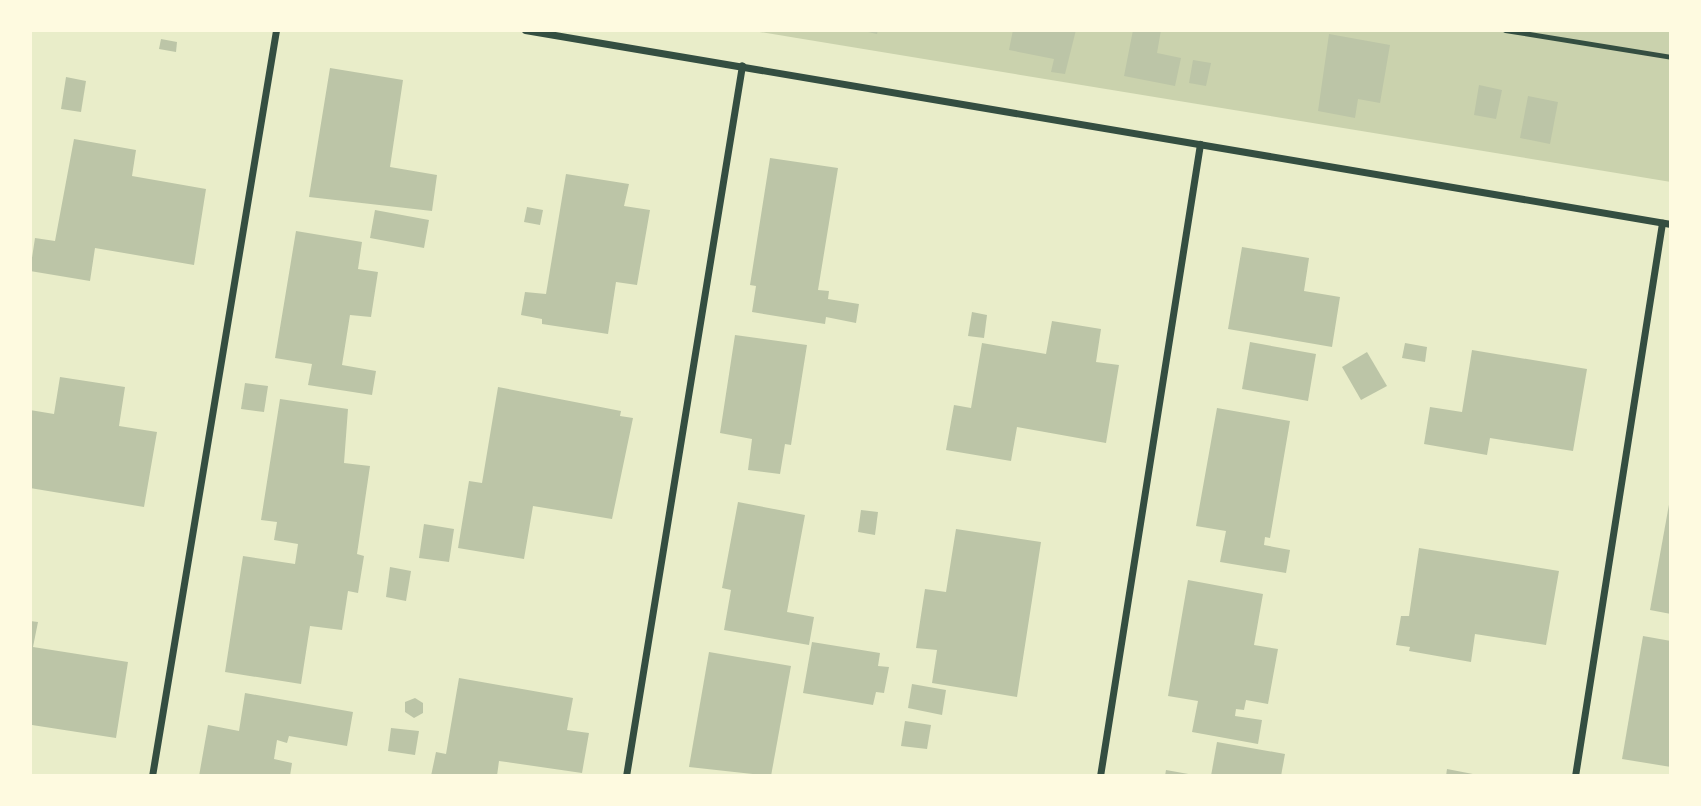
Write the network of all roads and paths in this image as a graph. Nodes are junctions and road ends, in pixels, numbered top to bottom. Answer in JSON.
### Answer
{"nodes":[{"id":1,"x":276,"y":30,"type":"edge"},
{"id":2,"x":525,"y":30,"type":"edge"},
{"id":3,"x":1505,"y":30,"type":"edge"},
{"id":4,"x":1671,"y":57,"type":"edge"},
{"id":5,"x":742,"y":65,"type":"junction"},
{"id":6,"x":1199,"y":144,"type":"junction"},
{"id":7,"x":1662,"y":223,"type":"junction"},
{"id":8,"x":1671,"y":224,"type":"edge"},
{"id":9,"x":152,"y":776,"type":"edge"},
{"id":10,"x":626,"y":776,"type":"edge"},
{"id":11,"x":1100,"y":776,"type":"edge"},
{"id":12,"x":1575,"y":776,"type":"edge"}],
"edges":[{"from":1,"to":9,"type":"street"},
{"from":2,"to":5,"type":"street"},
{"from":3,"to":4,"type":"lane"},
{"from":5,"to":6,"type":"street"},
{"from":5,"to":10,"type":"street"},
{"from":6,"to":7,"type":"street"},
{"from":6,"to":11,"type":"street"},
{"from":7,"to":8,"type":"street"},
{"from":7,"to":12,"type":"street"}]}
